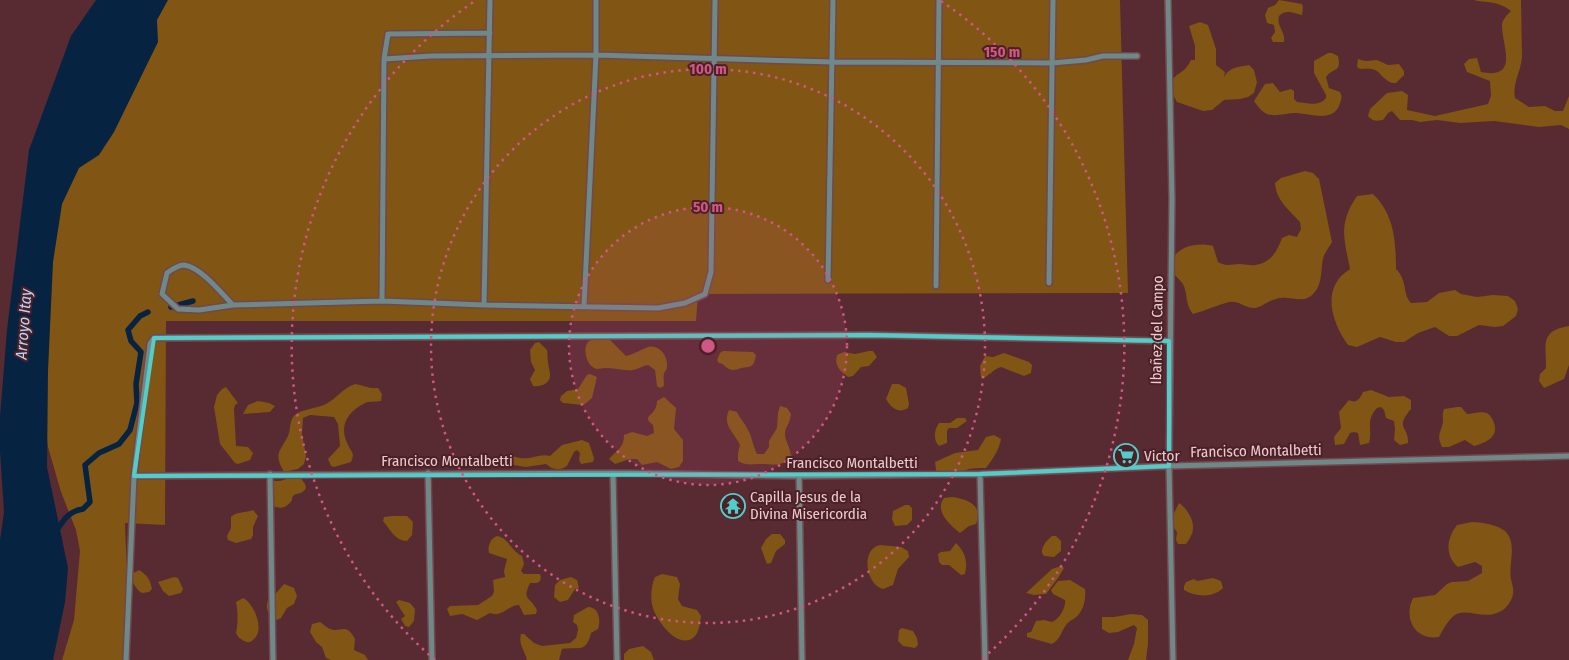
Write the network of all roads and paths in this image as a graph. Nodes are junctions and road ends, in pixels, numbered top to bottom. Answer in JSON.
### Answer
{"nodes":[{"id":1,"x":490,"y":0,"type":"edge"},
{"id":2,"x":596,"y":0,"type":"edge"},
{"id":3,"x":715,"y":0,"type":"edge"},
{"id":4,"x":833,"y":0,"type":"edge"},
{"id":5,"x":939,"y":0,"type":"edge"},
{"id":6,"x":1053,"y":0,"type":"edge"},
{"id":7,"x":1168,"y":0,"type":"edge"},
{"id":8,"x":490,"y":33,"type":"junction"},
{"id":9,"x":596,"y":55,"type":"junction"},
{"id":10,"x":490,"y":56,"type":"junction"},
{"id":11,"x":1137,"y":56,"type":"dead end"},
{"id":12,"x":715,"y":58,"type":"junction"},
{"id":13,"x":384,"y":59,"type":"junction"},
{"id":14,"x":938,"y":61,"type":"junction"},
{"id":15,"x":832,"y":62,"type":"junction"},
{"id":16,"x":1052,"y":63,"type":"junction"},
{"id":17,"x":828,"y":280,"type":"dead end"},
{"id":18,"x":1049,"y":283,"type":"dead end"},
{"id":19,"x":936,"y":286,"type":"dead end"},
{"id":20,"x":382,"y":301,"type":"junction"},
{"id":21,"x":233,"y":305,"type":"junction"},
{"id":22,"x":484,"y":305,"type":"junction"},
{"id":23,"x":584,"y":306,"type":"junction"},
{"id":24,"x":1169,"y":341,"type":"junction"},
{"id":25,"x":1569,"y":456,"type":"edge"},
{"id":26,"x":1169,"y":466,"type":"junction"},
{"id":27,"x":428,"y":473,"type":"junction"},
{"id":28,"x":613,"y":473,"type":"junction"},
{"id":29,"x":270,"y":474,"type":"junction"},
{"id":30,"x":980,"y":474,"type":"junction"},
{"id":31,"x":134,"y":476,"type":"junction"},
{"id":32,"x":799,"y":476,"type":"junction"},
{"id":33,"x":126,"y":660,"type":"edge"},
{"id":34,"x":273,"y":660,"type":"edge"},
{"id":35,"x":432,"y":660,"type":"edge"},
{"id":36,"x":617,"y":660,"type":"edge"},
{"id":37,"x":802,"y":660,"type":"edge"},
{"id":38,"x":984,"y":660,"type":"edge"},
{"id":39,"x":1173,"y":660,"type":"edge"}],
"edges":[{"from":1,"to":8,"type":"street"},
{"from":2,"to":9,"type":"street"},
{"from":3,"to":12,"type":"street"},
{"from":4,"to":15,"type":"street"},
{"from":5,"to":14,"type":"street"},
{"from":6,"to":16,"type":"street"},
{"from":7,"to":24,"type":"street","name":"Ibañez del Campo"},
{"from":8,"to":10,"type":"street"},
{"from":8,"to":13,"type":"street"},
{"from":9,"to":10,"type":"street"},
{"from":9,"to":12,"type":"street"},
{"from":9,"to":23,"type":"street"},
{"from":10,"to":13,"type":"street"},
{"from":10,"to":22,"type":"street"},
{"from":11,"to":16,"type":"street"},
{"from":12,"to":15,"type":"street"},
{"from":12,"to":23,"type":"street"},
{"from":13,"to":20,"type":"street"},
{"from":14,"to":15,"type":"street"},
{"from":14,"to":16,"type":"street"},
{"from":14,"to":19,"type":"street"},
{"from":15,"to":17,"type":"street"},
{"from":16,"to":18,"type":"street"},
{"from":20,"to":21,"type":"street"},
{"from":20,"to":22,"type":"street"},
{"from":21,"to":21,"type":"street"},
{"from":22,"to":23,"type":"street"},
{"from":24,"to":26,"type":"street","name":"Ibañez del Campo"},
{"from":24,"to":31,"type":"street"},
{"from":25,"to":26,"type":"street","name":"Francisco Montalbetti"},
{"from":26,"to":30,"type":"street","name":"Francisco Montalbetti"},
{"from":26,"to":39,"type":"street","name":"Ibañez del Campo"},
{"from":27,"to":28,"type":"street","name":"Francisco Montalbetti"},
{"from":27,"to":29,"type":"street","name":"Francisco Montalbetti"},
{"from":27,"to":35,"type":"street"},
{"from":28,"to":32,"type":"street","name":"Francisco Montalbetti"},
{"from":28,"to":36,"type":"street"},
{"from":29,"to":31,"type":"street","name":"Francisco Montalbetti"},
{"from":29,"to":34,"type":"street"},
{"from":30,"to":32,"type":"street","name":"Francisco Montalbetti"},
{"from":30,"to":38,"type":"street"},
{"from":31,"to":33,"type":"street"},
{"from":32,"to":37,"type":"street"}]}
